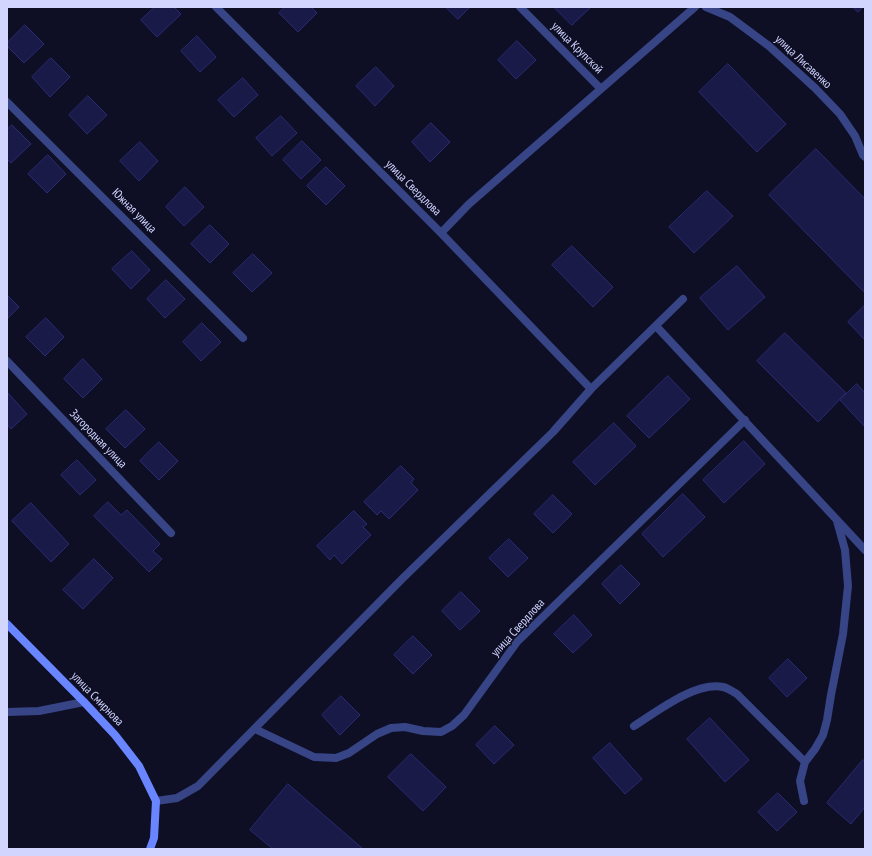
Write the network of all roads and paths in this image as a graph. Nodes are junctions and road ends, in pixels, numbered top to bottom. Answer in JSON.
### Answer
{"nodes":[{"id":1,"x":216,"y":7,"type":"edge"},
{"id":2,"x":520,"y":7,"type":"edge"},
{"id":3,"x":694,"y":7,"type":"edge"},
{"id":4,"x":706,"y":7,"type":"edge"},
{"id":5,"x":601,"y":88,"type":"junction"},
{"id":6,"x":7,"y":102,"type":"edge"},
{"id":7,"x":864,"y":156,"type":"edge"},
{"id":8,"x":441,"y":233,"type":"junction"},
{"id":9,"x":683,"y":299,"type":"dead end"},
{"id":10,"x":656,"y":326,"type":"junction"},
{"id":11,"x":243,"y":338,"type":"dead end"},
{"id":12,"x":7,"y":361,"type":"edge"},
{"id":13,"x":591,"y":390,"type":"junction"},
{"id":14,"x":745,"y":420,"type":"junction"},
{"id":15,"x":837,"y":521,"type":"junction"},
{"id":16,"x":171,"y":534,"type":"dead end"},
{"id":17,"x":865,"y":550,"type":"edge"},
{"id":18,"x":7,"y":624,"type":"edge"},
{"id":19,"x":84,"y":702,"type":"junction"},
{"id":20,"x":7,"y":712,"type":"edge"},
{"id":21,"x":634,"y":726,"type":"dead end"},
{"id":22,"x":255,"y":729,"type":"junction"},
{"id":23,"x":805,"y":762,"type":"junction"},
{"id":24,"x":804,"y":800,"type":"dead end"},
{"id":25,"x":156,"y":801,"type":"junction"},
{"id":26,"x":150,"y":849,"type":"edge"}],
"edges":[{"from":1,"to":8,"type":"street","name":"улица Свердлова"},
{"from":2,"to":5,"type":"street","name":"улица Крупской"},
{"from":3,"to":5,"type":"street"},
{"from":4,"to":7,"type":"street","name":"улица Лисавенко"},
{"from":5,"to":8,"type":"street"},
{"from":6,"to":11,"type":"street","name":"Южная улица"},
{"from":8,"to":13,"type":"street","name":"улица Свердлова"},
{"from":9,"to":10,"type":"street"},
{"from":10,"to":13,"type":"street"},
{"from":10,"to":14,"type":"street"},
{"from":12,"to":16,"type":"street","name":"Загородная улица"},
{"from":13,"to":22,"type":"street"},
{"from":14,"to":15,"type":"street"},
{"from":14,"to":22,"type":"street","name":"улица Свердлова"},
{"from":15,"to":17,"type":"street"},
{"from":15,"to":23,"type":"street"},
{"from":18,"to":19,"type":"street","name":"улица Смирнова"},
{"from":19,"to":20,"type":"street"},
{"from":19,"to":25,"type":"street","name":"улица Смирнова"},
{"from":21,"to":23,"type":"street"},
{"from":22,"to":25,"type":"street"},
{"from":23,"to":24,"type":"street"},
{"from":25,"to":26,"type":"street"}]}
